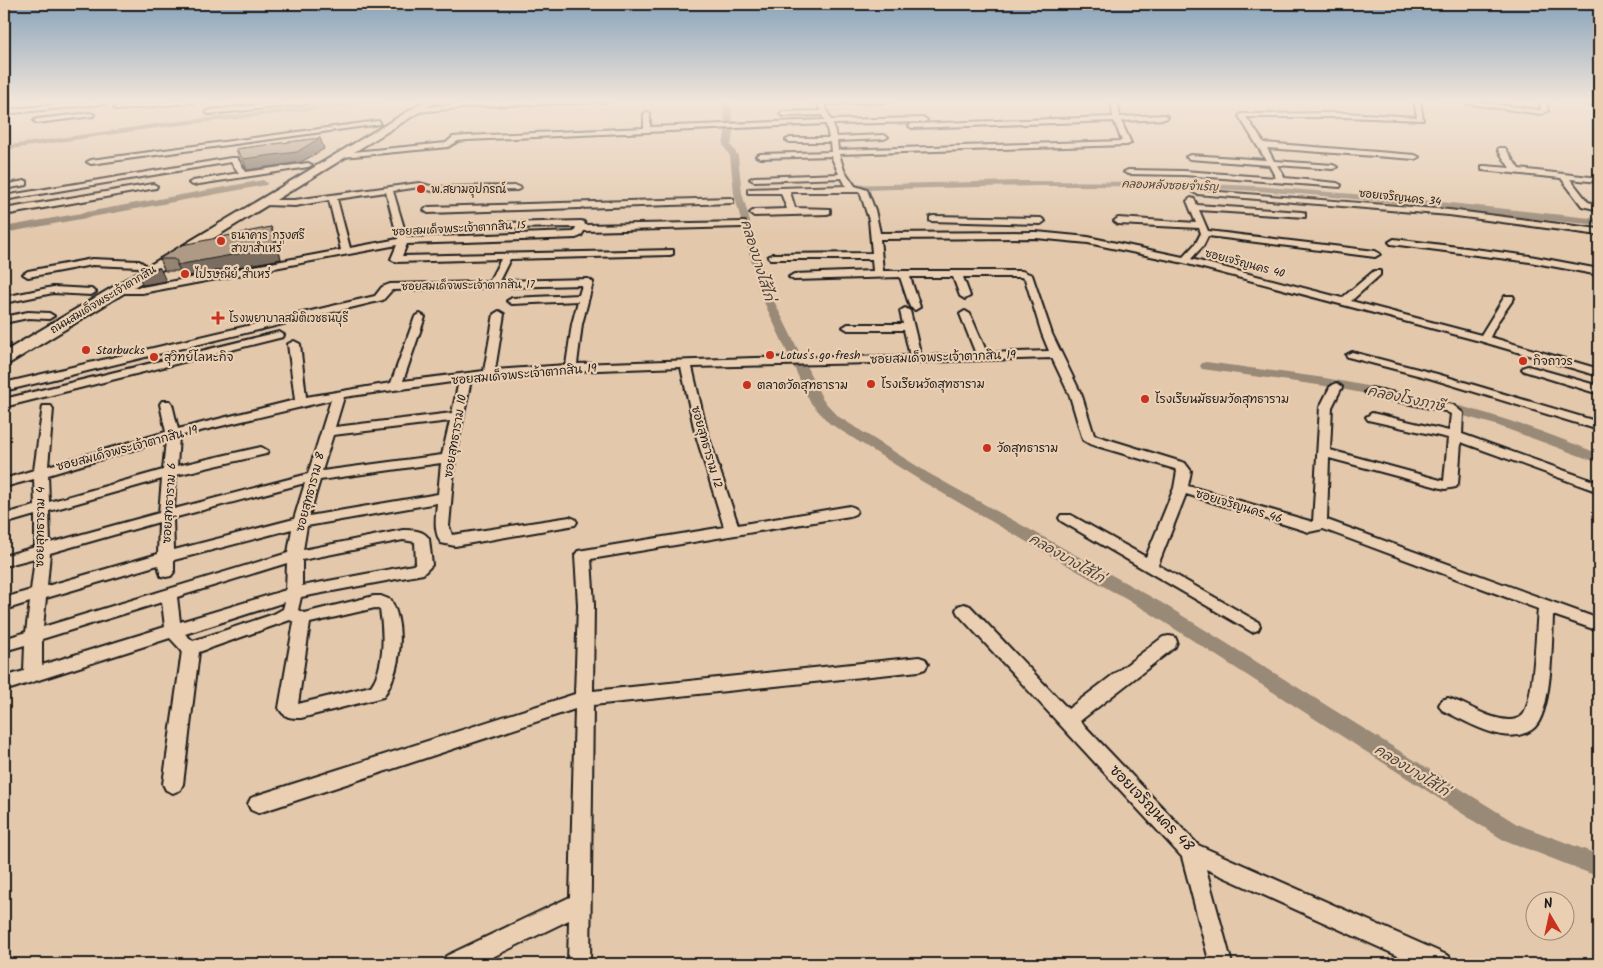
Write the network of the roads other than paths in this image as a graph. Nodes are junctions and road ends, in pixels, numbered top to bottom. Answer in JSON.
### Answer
{"nodes":[{"id":1,"x":215,"y":145,"type":"edge"},
{"id":2,"x":341,"y":145,"type":"edge"},
{"id":3,"x":358,"y":145,"type":"edge"},
{"id":4,"x":446,"y":145,"type":"edge"},
{"id":5,"x":834,"y":145,"type":"edge"},
{"id":6,"x":924,"y":145,"type":"edge"},
{"id":7,"x":1040,"y":145,"type":"edge"},
{"id":8,"x":1261,"y":145,"type":"edge"},
{"id":9,"x":1264,"y":145,"type":"edge"},
{"id":10,"x":1007,"y":146,"type":"junction"},
{"id":11,"x":1309,"y":148,"type":"junction"},
{"id":12,"x":925,"y":150,"type":"junction"},
{"id":13,"x":1502,"y":150,"type":"dead end"},
{"id":14,"x":835,"y":154,"type":"junction"},
{"id":15,"x":343,"y":155,"type":"junction"},
{"id":16,"x":760,"y":156,"type":"dead end"},
{"id":17,"x":1415,"y":156,"type":"dead end"},
{"id":18,"x":1014,"y":157,"type":"dead end"},
{"id":19,"x":1190,"y":157,"type":"dead end"},
{"id":20,"x":91,"y":162,"type":"dead end"},
{"id":21,"x":1271,"y":162,"type":"junction"},
{"id":22,"x":308,"y":165,"type":"junction"},
{"id":23,"x":1319,"y":166,"type":"junction"},
{"id":24,"x":1333,"y":166,"type":"dead end"},
{"id":25,"x":1485,"y":168,"type":"dead end"},
{"id":26,"x":1516,"y":171,"type":"junction"},
{"id":27,"x":1128,"y":172,"type":"dead end"},
{"id":28,"x":243,"y":174,"type":"junction"},
{"id":29,"x":1192,"y":174,"type":"junction"},
{"id":30,"x":845,"y":176,"type":"junction"},
{"id":31,"x":1562,"y":176,"type":"junction"},
{"id":32,"x":754,"y":179,"type":"dead end"},
{"id":33,"x":1599,"y":180,"type":"edge"},
{"id":34,"x":1282,"y":181,"type":"junction"},
{"id":35,"x":24,"y":183,"type":"dead end"},
{"id":36,"x":193,"y":183,"type":"dead end"},
{"id":37,"x":1337,"y":185,"type":"dead end"},
{"id":38,"x":4,"y":186,"type":"edge"},
{"id":39,"x":153,"y":186,"type":"dead end"},
{"id":40,"x":852,"y":187,"type":"junction"},
{"id":41,"x":1196,"y":187,"type":"junction"},
{"id":42,"x":517,"y":188,"type":"dead end"},
{"id":43,"x":389,"y":190,"type":"junction"},
{"id":44,"x":786,"y":190,"type":"junction"},
{"id":45,"x":751,"y":192,"type":"dead end"},
{"id":46,"x":4,"y":198,"type":"edge"},
{"id":47,"x":333,"y":198,"type":"junction"},
{"id":48,"x":730,"y":201,"type":"dead end"},
{"id":49,"x":265,"y":202,"type":"junction"},
{"id":50,"x":511,"y":203,"type":"junction"},
{"id":51,"x":1193,"y":207,"type":"junction"},
{"id":52,"x":1599,"y":208,"type":"edge"},
{"id":53,"x":428,"y":210,"type":"dead end"},
{"id":54,"x":792,"y":211,"type":"junction"},
{"id":55,"x":826,"y":211,"type":"dead end"},
{"id":56,"x":4,"y":212,"type":"edge"},
{"id":57,"x":754,"y":213,"type":"dead end"},
{"id":58,"x":1302,"y":215,"type":"dead end"},
{"id":59,"x":934,"y":219,"type":"dead end"},
{"id":60,"x":1027,"y":220,"type":"junction"},
{"id":61,"x":1040,"y":221,"type":"dead end"},
{"id":62,"x":1118,"y":221,"type":"dead end"},
{"id":63,"x":581,"y":224,"type":"dead end"},
{"id":64,"x":742,"y":224,"type":"dead end"},
{"id":65,"x":505,"y":226,"type":"junction"},
{"id":66,"x":1203,"y":229,"type":"junction"},
{"id":67,"x":1599,"y":232,"type":"edge"},
{"id":68,"x":874,"y":236,"type":"junction"},
{"id":69,"x":1036,"y":236,"type":"junction"},
{"id":70,"x":502,"y":238,"type":"junction"},
{"id":71,"x":1305,"y":239,"type":"dead end"},
{"id":72,"x":403,"y":241,"type":"junction"},
{"id":73,"x":1394,"y":242,"type":"dead end"},
{"id":74,"x":346,"y":251,"type":"junction"},
{"id":75,"x":670,"y":252,"type":"dead end"},
{"id":76,"x":1375,"y":254,"type":"dead end"},
{"id":77,"x":507,"y":256,"type":"junction"},
{"id":78,"x":876,"y":256,"type":"junction"},
{"id":79,"x":773,"y":257,"type":"dead end"},
{"id":80,"x":1185,"y":260,"type":"junction"},
{"id":81,"x":254,"y":262,"type":"edge"},
{"id":82,"x":1599,"y":272,"type":"edge"},
{"id":83,"x":1377,"y":273,"type":"dead end"},
{"id":84,"x":28,"y":274,"type":"dead end"},
{"id":85,"x":137,"y":274,"type":"junction"},
{"id":86,"x":878,"y":274,"type":"junction"},
{"id":87,"x":904,"y":274,"type":"junction"},
{"id":88,"x":957,"y":274,"type":"junction"},
{"id":89,"x":794,"y":277,"type":"dead end"},
{"id":90,"x":492,"y":285,"type":"junction"},
{"id":91,"x":102,"y":291,"type":"junction"},
{"id":92,"x":965,"y":296,"type":"dead end"},
{"id":93,"x":584,"y":298,"type":"junction"},
{"id":94,"x":1509,"y":298,"type":"dead end"},
{"id":95,"x":4,"y":300,"type":"edge"},
{"id":96,"x":512,"y":301,"type":"dead end"},
{"id":97,"x":1344,"y":302,"type":"junction"},
{"id":98,"x":910,"y":309,"type":"joint"},
{"id":99,"x":500,"y":314,"type":"dead end"},
{"id":100,"x":965,"y":314,"type":"dead end"},
{"id":101,"x":49,"y":316,"type":"junction"},
{"id":102,"x":420,"y":316,"type":"dead end"},
{"id":103,"x":4,"y":320,"type":"edge"},
{"id":104,"x":848,"y":326,"type":"dead end"},
{"id":105,"x":909,"y":327,"type":"junction"},
{"id":106,"x":279,"y":335,"type":"dead end"},
{"id":107,"x":1484,"y":339,"type":"junction"},
{"id":108,"x":4,"y":343,"type":"edge"},
{"id":109,"x":294,"y":344,"type":"dead end"},
{"id":110,"x":1056,"y":354,"type":"junction"},
{"id":111,"x":138,"y":355,"type":"junction"},
{"id":112,"x":1352,"y":355,"type":"dead end"},
{"id":113,"x":984,"y":356,"type":"junction"},
{"id":114,"x":4,"y":359,"type":"edge"},
{"id":115,"x":916,"y":359,"type":"junction"},
{"id":116,"x":686,"y":364,"type":"junction"},
{"id":117,"x":571,"y":368,"type":"junction"},
{"id":118,"x":1528,"y":368,"type":"dead end"},
{"id":119,"x":139,"y":369,"type":"junction"},
{"id":120,"x":1599,"y":373,"type":"edge"},
{"id":121,"x":490,"y":374,"type":"junction"},
{"id":122,"x":466,"y":378,"type":"junction"},
{"id":123,"x":396,"y":386,"type":"junction"},
{"id":124,"x":4,"y":387,"type":"edge"},
{"id":125,"x":1336,"y":387,"type":"dead end"},
{"id":126,"x":1599,"y":390,"type":"edge"},
{"id":127,"x":1371,"y":392,"type":"dead end"},
{"id":128,"x":339,"y":394,"type":"junction"},
{"id":129,"x":301,"y":402,"type":"junction"},
{"id":130,"x":4,"y":404,"type":"edge"},
{"id":131,"x":166,"y":404,"type":"dead end"},
{"id":132,"x":47,"y":409,"type":"dead end"},
{"id":133,"x":458,"y":416,"type":"junction"},
{"id":134,"x":1372,"y":417,"type":"dead end"},
{"id":135,"x":1599,"y":426,"type":"edge"},
{"id":136,"x":326,"y":432,"type":"junction"},
{"id":137,"x":173,"y":434,"type":"junction"},
{"id":138,"x":1456,"y":436,"type":"junction"},
{"id":139,"x":261,"y":451,"type":"dead end"},
{"id":140,"x":1322,"y":452,"type":"junction"},
{"id":141,"x":448,"y":458,"type":"junction"},
{"id":142,"x":41,"y":471,"type":"junction"},
{"id":143,"x":171,"y":472,"type":"junction"},
{"id":144,"x":313,"y":477,"type":"junction"},
{"id":145,"x":4,"y":483,"type":"edge"},
{"id":146,"x":1181,"y":488,"type":"junction"},
{"id":147,"x":1599,"y":488,"type":"edge"},
{"id":148,"x":446,"y":497,"type":"junction"},
{"id":149,"x":41,"y":508,"type":"junction"},
{"id":150,"x":850,"y":511,"type":"dead end"},
{"id":151,"x":166,"y":515,"type":"junction"},
{"id":152,"x":1066,"y":518,"type":"dead end"},
{"id":153,"x":4,"y":519,"type":"edge"},
{"id":154,"x":300,"y":522,"type":"junction"},
{"id":155,"x":570,"y":522,"type":"dead end"},
{"id":156,"x":1320,"y":523,"type":"junction"},
{"id":157,"x":732,"y":529,"type":"junction"},
{"id":158,"x":42,"y":550,"type":"junction"},
{"id":159,"x":295,"y":556,"type":"junction"},
{"id":160,"x":166,"y":557,"type":"junction"},
{"id":161,"x":4,"y":561,"type":"edge"},
{"id":162,"x":1150,"y":566,"type":"junction"},
{"id":163,"x":166,"y":572,"type":"dead end"},
{"id":164,"x":294,"y":593,"type":"junction"},
{"id":165,"x":169,"y":594,"type":"junction"},
{"id":166,"x":37,"y":595,"type":"junction"},
{"id":167,"x":4,"y":604,"type":"edge"},
{"id":168,"x":1546,"y":606,"type":"junction"},
{"id":169,"x":964,"y":610,"type":"dead end"},
{"id":170,"x":296,"y":616,"type":"junction"},
{"id":171,"x":1252,"y":626,"type":"dead end"},
{"id":172,"x":1599,"y":626,"type":"edge"},
{"id":173,"x":173,"y":631,"type":"junction"},
{"id":174,"x":34,"y":636,"type":"junction"},
{"id":175,"x":1169,"y":642,"type":"dead end"},
{"id":176,"x":4,"y":645,"type":"edge"},
{"id":177,"x":191,"y":648,"type":"junction"},
{"id":178,"x":919,"y":664,"type":"dead end"},
{"id":179,"x":33,"y":675,"type":"junction"},
{"id":180,"x":4,"y":684,"type":"edge"},
{"id":181,"x":584,"y":699,"type":"junction"},
{"id":182,"x":1448,"y":706,"type":"dead end"},
{"id":183,"x":1067,"y":720,"type":"junction"},
{"id":184,"x":173,"y":784,"type":"dead end"},
{"id":185,"x":258,"y":804,"type":"dead end"},
{"id":186,"x":1191,"y":852,"type":"junction"},
{"id":187,"x":580,"y":903,"type":"junction"},
{"id":188,"x":454,"y":964,"type":"edge"},
{"id":189,"x":579,"y":964,"type":"edge"},
{"id":190,"x":1221,"y":964,"type":"edge"},
{"id":191,"x":1441,"y":964,"type":"edge"}],
"edges":[{"from":1,"to":20,"type":"street"},
{"from":2,"to":22,"type":"main road","name":"ถนนสมเด็จพระเจ้าตากสิน"},
{"from":3,"to":15,"type":"main road","name":"ถนนสมเด็จพระเจ้าตากสิน"},
{"from":4,"to":15,"type":"street"},
{"from":5,"to":14,"type":"street"},
{"from":6,"to":12,"type":"street"},
{"from":7,"to":10,"type":"street"},
{"from":8,"to":21,"type":"street"},
{"from":9,"to":11,"type":"street"},
{"from":10,"to":12,"type":"street"},
{"from":10,"to":18,"type":"street"},
{"from":11,"to":17,"type":"street"},
{"from":11,"to":23,"type":"street"},
{"from":12,"to":14,"type":"street"},
{"from":13,"to":26,"type":"street"},
{"from":14,"to":16,"type":"street"},
{"from":14,"to":30,"type":"street"},
{"from":15,"to":49,"type":"main road","name":"ถนนสมเด็จพระเจ้าตากสิน"},
{"from":19,"to":21,"type":"street"},
{"from":21,"to":23,"type":"street"},
{"from":21,"to":34,"type":"street"},
{"from":22,"to":28,"type":"street"},
{"from":22,"to":85,"type":"main road","name":"ถนนสมเด็จพระเจ้าตากสิน"},
{"from":23,"to":24,"type":"street"},
{"from":25,"to":26,"type":"street"},
{"from":26,"to":31,"type":"street"},
{"from":27,"to":29,"type":"street"},
{"from":28,"to":36,"type":"street"},
{"from":28,"to":46,"type":"street"},
{"from":29,"to":34,"type":"street"},
{"from":29,"to":41,"type":"street"},
{"from":30,"to":32,"type":"street"},
{"from":30,"to":40,"type":"street"},
{"from":31,"to":33,"type":"street"},
{"from":31,"to":52,"type":"street"},
{"from":34,"to":37,"type":"street"},
{"from":35,"to":38,"type":"street"},
{"from":39,"to":56,"type":"street"},
{"from":40,"to":44,"type":"street"},
{"from":40,"to":68,"type":"street"},
{"from":41,"to":51,"type":"street"},
{"from":41,"to":67,"type":"street","name":"ซอยเจริญนคร 34"},
{"from":42,"to":43,"type":"street"},
{"from":43,"to":47,"type":"street"},
{"from":43,"to":72,"type":"street"},
{"from":44,"to":45,"type":"street"},
{"from":44,"to":54,"type":"street"},
{"from":47,"to":49,"type":"street"},
{"from":47,"to":74,"type":"street"},
{"from":48,"to":50,"type":"street"},
{"from":49,"to":85,"type":"main road","name":"ถนนสมเด็จพระเจ้าตากสิน"},
{"from":50,"to":53,"type":"street"},
{"from":50,"to":65,"type":"street"},
{"from":51,"to":58,"type":"street"},
{"from":51,"to":66,"type":"street"},
{"from":54,"to":55,"type":"street"},
{"from":54,"to":57,"type":"street"},
{"from":59,"to":60,"type":"street"},
{"from":60,"to":61,"type":"street"},
{"from":60,"to":69,"type":"street"},
{"from":62,"to":66,"type":"street"},
{"from":63,"to":65,"type":"street"},
{"from":64,"to":70,"type":"street","name":"ซอยสมเด็จพระเจ้าตากสิน 15"},
{"from":65,"to":70,"type":"street"},
{"from":66,"to":71,"type":"street"},
{"from":66,"to":76,"type":"street"},
{"from":66,"to":80,"type":"street"},
{"from":68,"to":69,"type":"street","name":"ซอยเจริญนคร 40"},
{"from":68,"to":78,"type":"street"},
{"from":69,"to":80,"type":"street","name":"ซอยเจริญนคร 40"},
{"from":70,"to":72,"type":"street","name":"ซอยสมเด็จพระเจ้าตากสิน 15"},
{"from":72,"to":74,"type":"street","name":"ซอยสมเด็จพระเจ้าตากสิน 15"},
{"from":72,"to":77,"type":"street"},
{"from":73,"to":82,"type":"street"},
{"from":74,"to":91,"type":"street","name":"ซอยสมเด็จพระเจ้าตากสิน 15"},
{"from":75,"to":77,"type":"street"},
{"from":77,"to":90,"type":"street"},
{"from":78,"to":79,"type":"street"},
{"from":78,"to":86,"type":"street"},
{"from":80,"to":97,"type":"street","name":"ซอยเจริญนคร 40"},
{"from":81,"to":85,"type":"street"},
{"from":83,"to":97,"type":"street"},
{"from":84,"to":85,"type":"street"},
{"from":85,"to":91,"type":"main road"},
{"from":86,"to":87,"type":"street","name":"ซอยเจริญนคร 46"},
{"from":86,"to":89,"type":"street","name":"ซอยเจริญนคร 46"},
{"from":87,"to":88,"type":"street","name":"ซอยเจริญนคร 46"},
{"from":87,"to":98,"type":"street"},
{"from":88,"to":92,"type":"street"},
{"from":88,"to":110,"type":"street","name":"ซอยเจริญนคร 46"},
{"from":90,"to":93,"type":"street","name":"ซอยสมเด็จพระเจ้าตากสิน 17"},
{"from":90,"to":111,"type":"street","name":"ซอยสมเด็จพระเจ้าตากสิน 17"},
{"from":91,"to":95,"type":"street","name":"ซอยสมเด็จพระเจ้าตากสิน 15"},
{"from":91,"to":101,"type":"main road","name":"ถนนสมเด็จพระเจ้าตากสิน"},
{"from":91,"to":114,"type":"main road","name":"ถนนสมเด็จพระเจ้าตากสิน"},
{"from":93,"to":96,"type":"street"},
{"from":93,"to":117,"type":"street"},
{"from":94,"to":107,"type":"street"},
{"from":97,"to":107,"type":"street","name":"ซอยเจริญนคร 40"},
{"from":98,"to":105,"type":"street"},
{"from":99,"to":121,"type":"street"},
{"from":100,"to":113,"type":"street"},
{"from":101,"to":103,"type":"street"},
{"from":101,"to":108,"type":"main road","name":"ถนนสมเด็จพระเจ้าตากสิน"},
{"from":102,"to":123,"type":"street"},
{"from":104,"to":105,"type":"street"},
{"from":105,"to":115,"type":"street"},
{"from":106,"to":119,"type":"street"},
{"from":107,"to":120,"type":"street","name":"ซอยเจริญนคร 40"},
{"from":109,"to":129,"type":"street"},
{"from":110,"to":113,"type":"street","name":"ซอยสมเด็จพระเจ้าตากสิน 19"},
{"from":110,"to":146,"type":"street","name":"ซอยเจริญนคร 46"},
{"from":111,"to":119,"type":"street"},
{"from":111,"to":124,"type":"street","name":"ซอยสมเด็จพระเจ้าตากสิน 17"},
{"from":112,"to":135,"type":"street"},
{"from":113,"to":115,"type":"street","name":"ซอยสมเด็จพระเจ้าตากสิน 19"},
{"from":115,"to":116,"type":"street","name":"ซอยสมเด็จพระเจ้าตากสิน 19"},
{"from":116,"to":117,"type":"street","name":"ซอยสมเด็จพระเจ้าตากสิน 19"},
{"from":116,"to":157,"type":"street","name":"ซอยสุทธาราม 12"},
{"from":117,"to":121,"type":"street","name":"ซอยสมเด็จพระเจ้าตากสิน 19"},
{"from":118,"to":126,"type":"street"},
{"from":119,"to":130,"type":"street"},
{"from":121,"to":122,"type":"street","name":"ซอยสมเด็จพระเจ้าตากสิน 19"},
{"from":122,"to":123,"type":"street","name":"ซอยสมเด็จพระเจ้าตากสิน 19"},
{"from":122,"to":133,"type":"street","name":"ซอยสุทธาราม 10"},
{"from":123,"to":128,"type":"street","name":"ซอยสมเด็จพระเจ้าตากสิน 19"},
{"from":125,"to":140,"type":"street"},
{"from":127,"to":138,"type":"street"},
{"from":128,"to":129,"type":"street","name":"ซอยสมเด็จพระเจ้าตากสิน 19"},
{"from":128,"to":136,"type":"street","name":"ซอยสุทธาราม 8"},
{"from":129,"to":137,"type":"street","name":"ซอยสมเด็จพระเจ้าตากสิน 19"},
{"from":131,"to":137,"type":"street","name":"ซอยสุทธาราม 6"},
{"from":132,"to":142,"type":"street","name":"ซอยสุทธาราม 4"},
{"from":133,"to":136,"type":"street"},
{"from":133,"to":141,"type":"street","name":"ซอยสุทธาราม 10"},
{"from":134,"to":138,"type":"street"},
{"from":136,"to":144,"type":"street","name":"ซอยสุทธาราม 8"},
{"from":137,"to":142,"type":"street","name":"ซอยสมเด็จพระเจ้าตากสิน 19"},
{"from":137,"to":143,"type":"street","name":"ซอยสุทธาราม 6"},
{"from":138,"to":140,"type":"street"},
{"from":138,"to":147,"type":"street"},
{"from":139,"to":143,"type":"street"},
{"from":140,"to":156,"type":"street"},
{"from":141,"to":144,"type":"street"},
{"from":141,"to":148,"type":"street","name":"ซอยสุทธาราม 10"},
{"from":142,"to":145,"type":"street","name":"ซอยสมเด็จพระเจ้าตากสิน 19"},
{"from":142,"to":149,"type":"street","name":"ซอยสุทธาราม 4"},
{"from":143,"to":149,"type":"street"},
{"from":143,"to":151,"type":"street","name":"ซอยสุทธาราม 6"},
{"from":144,"to":151,"type":"street"},
{"from":144,"to":154,"type":"street","name":"ซอยสุทธาราม 8"},
{"from":146,"to":156,"type":"street","name":"ซอยเจริญนคร 46"},
{"from":146,"to":162,"type":"street"},
{"from":148,"to":154,"type":"street"},
{"from":148,"to":155,"type":"street","name":"ซอยสุทธาราม 10"},
{"from":149,"to":153,"type":"street"},
{"from":149,"to":158,"type":"street","name":"ซอยสุทธาราม 4"},
{"from":150,"to":157,"type":"street"},
{"from":151,"to":158,"type":"street"},
{"from":151,"to":160,"type":"street","name":"ซอยสุทธาราม 6"},
{"from":152,"to":162,"type":"street"},
{"from":154,"to":159,"type":"street","name":"ซอยสุทธาราม 8"},
{"from":154,"to":160,"type":"street"},
{"from":156,"to":168,"type":"street","name":"ซอยเจริญนคร 46"},
{"from":157,"to":181,"type":"street"},
{"from":158,"to":161,"type":"street"},
{"from":158,"to":166,"type":"street","name":"ซอยสุทธาราม 4"},
{"from":159,"to":164,"type":"street","name":"ซอยสุทธาราม 8"},
{"from":159,"to":164,"type":"street"},
{"from":159,"to":165,"type":"street"},
{"from":160,"to":163,"type":"street","name":"ซอยสุทธาราม 6"},
{"from":160,"to":166,"type":"street"},
{"from":162,"to":171,"type":"street"},
{"from":164,"to":170,"type":"street","name":"ซอยสุทธาราม 8"},
{"from":164,"to":173,"type":"street"},
{"from":165,"to":173,"type":"street"},
{"from":165,"to":174,"type":"street"},
{"from":166,"to":167,"type":"street"},
{"from":166,"to":174,"type":"street","name":"ซอยสุทธาราม 4"},
{"from":168,"to":172,"type":"street","name":"ซอยเจริญนคร 46"},
{"from":168,"to":182,"type":"street"},
{"from":169,"to":183,"type":"street","name":"ซอยเจริญนคร 48"},
{"from":170,"to":170,"type":"street"},
{"from":170,"to":177,"type":"street"},
{"from":173,"to":177,"type":"street"},
{"from":173,"to":179,"type":"street"},
{"from":174,"to":176,"type":"street"},
{"from":174,"to":179,"type":"street","name":"ซอยสุทธาราม 4"},
{"from":175,"to":183,"type":"street"},
{"from":177,"to":184,"type":"street"},
{"from":178,"to":181,"type":"street"},
{"from":179,"to":180,"type":"street"},
{"from":181,"to":185,"type":"street"},
{"from":181,"to":187,"type":"street"},
{"from":183,"to":186,"type":"street","name":"ซอยเจริญนคร 48"},
{"from":186,"to":190,"type":"street"},
{"from":186,"to":191,"type":"street","name":"ซอยเจริญนคร 48"},
{"from":187,"to":188,"type":"street"},
{"from":187,"to":189,"type":"street"}]}
